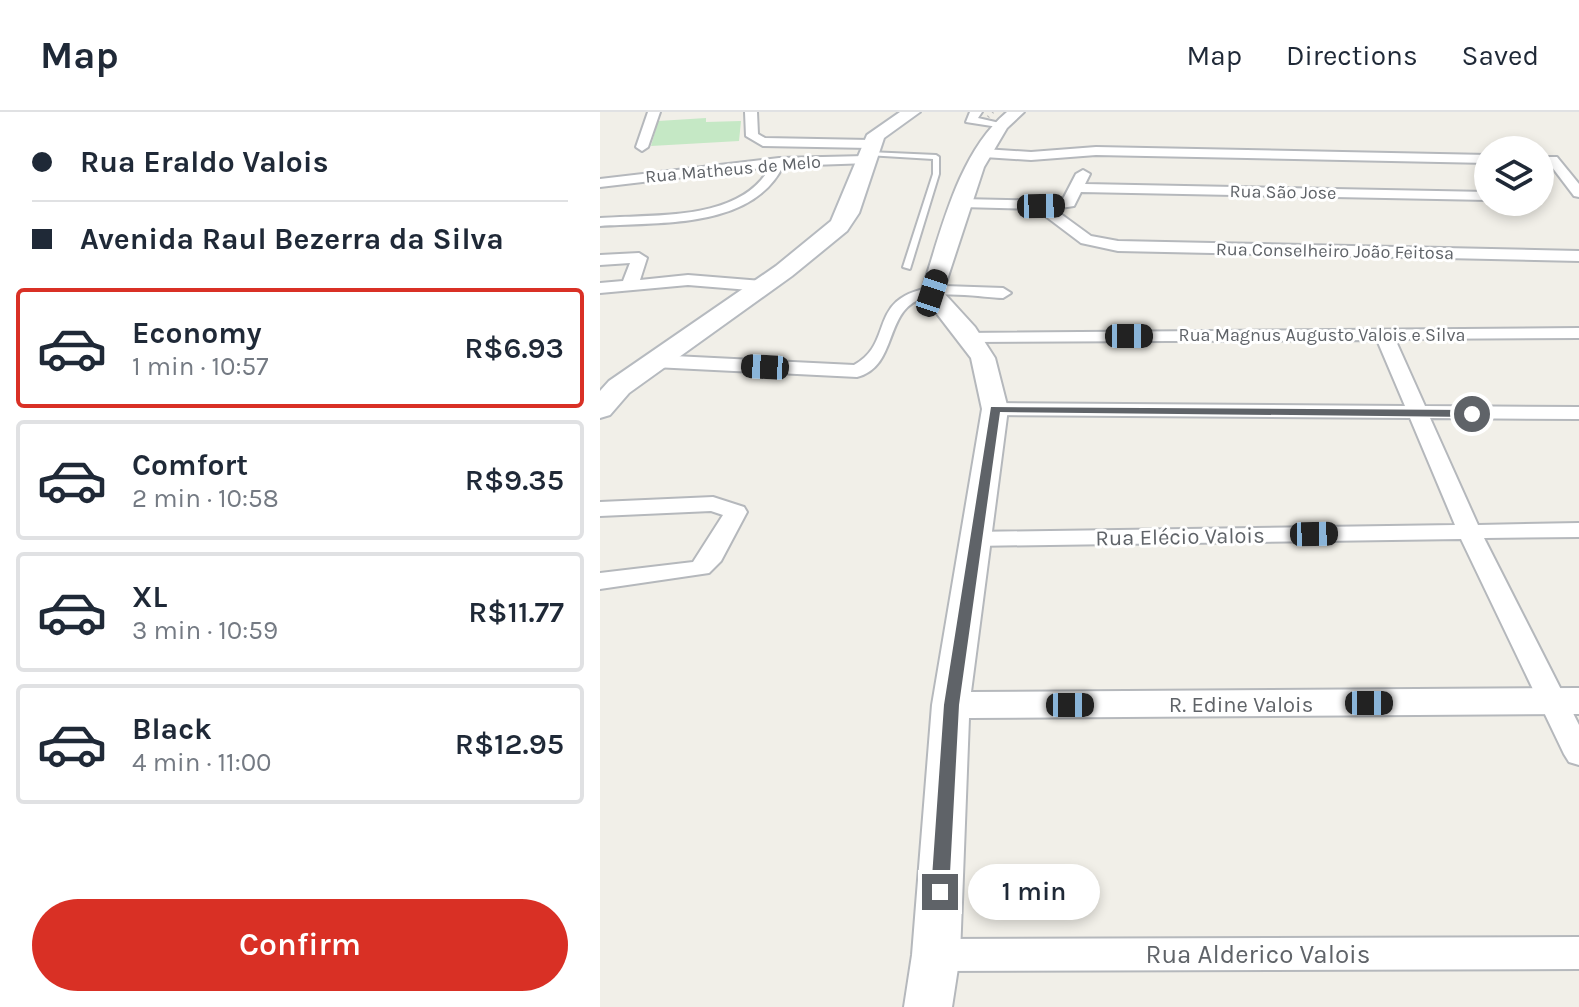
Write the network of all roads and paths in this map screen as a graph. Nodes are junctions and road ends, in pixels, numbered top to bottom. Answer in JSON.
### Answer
{"nodes":[{"id":1,"x":654,"y":112,"type":"edge"},
{"id":2,"x":751,"y":112,"type":"edge"},
{"id":3,"x":912,"y":112,"type":"edge"},
{"id":4,"x":997,"y":116,"type":"edge"},
{"id":5,"x":642,"y":147,"type":"dead end"},
{"id":6,"x":869,"y":153,"type":"junction"},
{"id":7,"x":984,"y":153,"type":"junction"},
{"id":8,"x":1474,"y":159,"type":"edge"},
{"id":9,"x":1554,"y":160,"type":"edge"},
{"id":10,"x":1579,"y":161,"type":"edge"},
{"id":11,"x":779,"y":162,"type":"junction"},
{"id":12,"x":1554,"y":168,"type":"edge"},
{"id":13,"x":600,"y":183,"type":"edge"},
{"id":14,"x":1579,"y":193,"type":"edge"},
{"id":15,"x":1474,"y":195,"type":"edge"},
{"id":16,"x":961,"y":203,"type":"junction"},
{"id":17,"x":1041,"y":206,"type":"junction"},
{"id":18,"x":600,"y":222,"type":"edge"},
{"id":19,"x":1579,"y":256,"type":"edge"},
{"id":20,"x":600,"y":260,"type":"edge"},
{"id":21,"x":907,"y":267,"type":"dead end"},
{"id":22,"x":630,"y":285,"type":"junction"},
{"id":23,"x":762,"y":286,"type":"junction"},
{"id":24,"x":600,"y":288,"type":"edge"},
{"id":25,"x":932,"y":293,"type":"junction"},
{"id":26,"x":1003,"y":293,"type":"dead end"},
{"id":27,"x":1579,"y":333,"type":"edge"},
{"id":28,"x":1384,"y":335,"type":"junction"},
{"id":29,"x":970,"y":337,"type":"junction"},
{"id":30,"x":654,"y":361,"type":"junction"},
{"id":31,"x":600,"y":409,"type":"edge"},
{"id":32,"x":995,"y":409,"type":"junction"},
{"id":33,"x":1579,"y":413,"type":"edge"},
{"id":34,"x":1418,"y":414,"type":"junction"},
{"id":35,"x":600,"y":509,"type":"edge"},
{"id":36,"x":1579,"y":530,"type":"edge"},
{"id":37,"x":1469,"y":531,"type":"junction"},
{"id":38,"x":973,"y":539,"type":"junction"},
{"id":39,"x":600,"y":581,"type":"edge"},
{"id":40,"x":1565,"y":701,"type":"edge"},
{"id":41,"x":951,"y":705,"type":"junction"},
{"id":42,"x":1579,"y":754,"type":"edge"},
{"id":43,"x":1579,"y":953,"type":"edge"},
{"id":44,"x":936,"y":955,"type":"junction"},
{"id":45,"x":928,"y":1007,"type":"edge"}],
"edges":[{"from":1,"to":5,"type":"street"},
{"from":2,"to":6,"type":"street"},
{"from":3,"to":6,"type":"main road"},
{"from":4,"to":7,"type":"street"},
{"from":6,"to":11,"type":"street","name":"Rua Matheus de Melo"},
{"from":6,"to":21,"type":"lane"},
{"from":6,"to":23,"type":"main road"},
{"from":7,"to":8,"type":"street"},
{"from":7,"to":16,"type":"street"},
{"from":9,"to":10,"type":"street"},
{"from":11,"to":13,"type":"street","name":"Rua Matheus de Melo"},
{"from":11,"to":18,"type":"street"},
{"from":12,"to":14,"type":"street"},
{"from":15,"to":17,"type":"street","name":"Rua São Jose"},
{"from":16,"to":17,"type":"street","name":"Rua São Jose"},
{"from":16,"to":25,"type":"street"},
{"from":17,"to":19,"type":"street","name":"Rua Conselheiro João Feitosa"},
{"from":20,"to":22,"type":"street"},
{"from":22,"to":23,"type":"street"},
{"from":22,"to":24,"type":"street"},
{"from":23,"to":30,"type":"main road"},
{"from":25,"to":26,"type":"street"},
{"from":25,"to":29,"type":"street"},
{"from":25,"to":30,"type":"street"},
{"from":27,"to":28,"type":"street","name":"Rua Magnus Augusto Valois e Silva"},
{"from":28,"to":29,"type":"street","name":"Rua Magnus Augusto Valois e Silva"},
{"from":28,"to":34,"type":"street"},
{"from":29,"to":32,"type":"street"},
{"from":30,"to":31,"type":"main road"},
{"from":32,"to":34,"type":"street"},
{"from":32,"to":38,"type":"street"},
{"from":33,"to":34,"type":"street"},
{"from":34,"to":37,"type":"street"},
{"from":35,"to":39,"type":"street"},
{"from":36,"to":37,"type":"street","name":"Rua Elécio Valois"},
{"from":37,"to":38,"type":"street","name":"Rua Elécio Valois"},
{"from":37,"to":40,"type":"street"},
{"from":38,"to":41,"type":"street"},
{"from":40,"to":41,"type":"street","name":"R. Edine Valois"},
{"from":40,"to":42,"type":"street"},
{"from":41,"to":44,"type":"street"},
{"from":43,"to":44,"type":"street","name":"Rua Alderico Valois"},
{"from":44,"to":45,"type":"street"}]}
